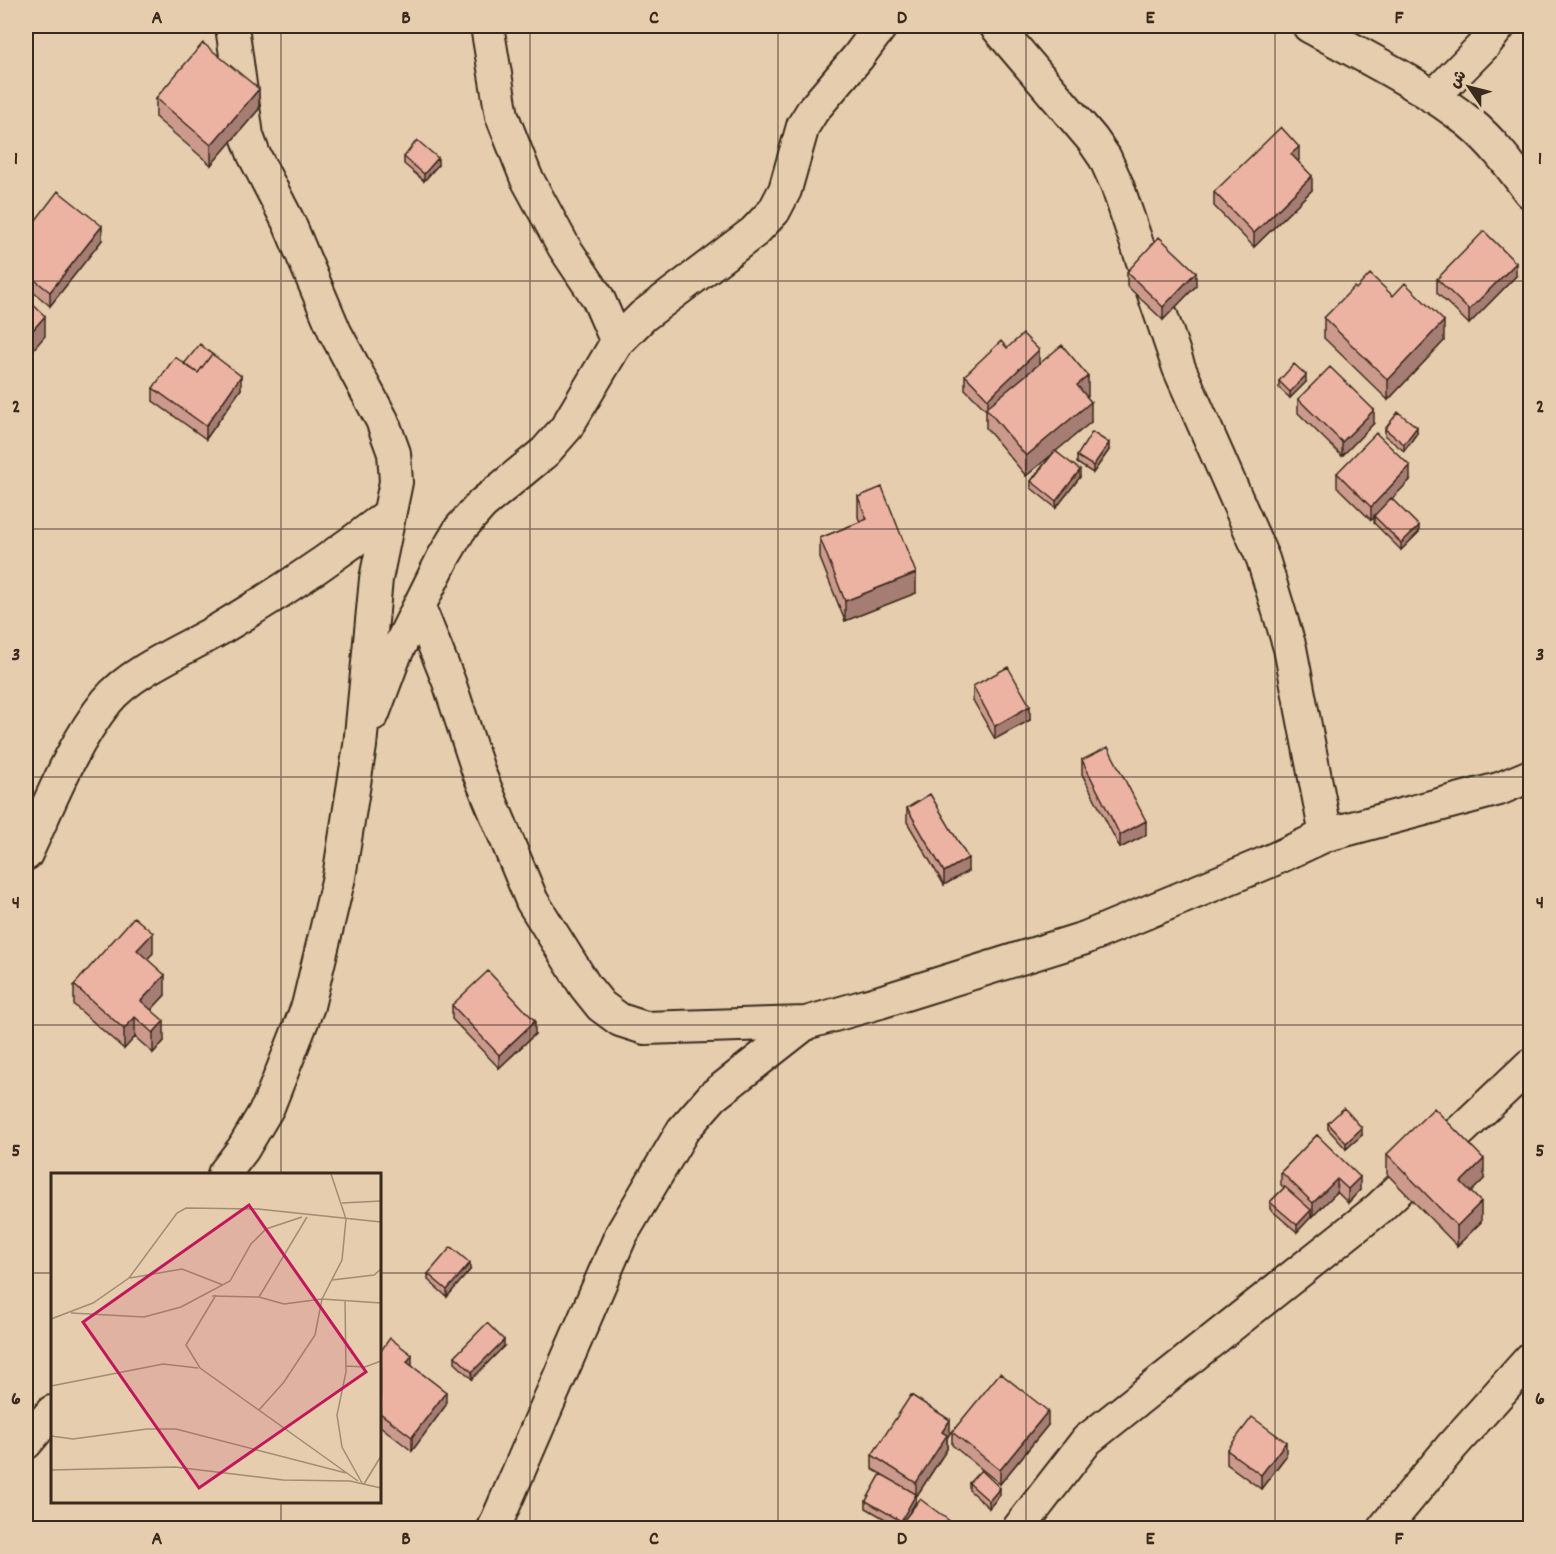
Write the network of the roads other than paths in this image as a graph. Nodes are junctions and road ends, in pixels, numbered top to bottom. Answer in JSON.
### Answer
{"nodes":[{"id":1,"x":232,"y":26,"type":"edge"},
{"id":2,"x":487,"y":26,"type":"edge"},
{"id":3,"x":881,"y":26,"type":"edge"},
{"id":4,"x":996,"y":26,"type":"edge"},
{"id":5,"x":1309,"y":26,"type":"edge"},
{"id":6,"x":1499,"y":26,"type":"edge"},
{"id":7,"x":1433,"y":97,"type":"junction"},
{"id":8,"x":1530,"y":192,"type":"edge"},
{"id":9,"x":617,"y":342,"type":"junction"},
{"id":10,"x":388,"y":515,"type":"junction"},
{"id":11,"x":419,"y":607,"type":"junction"},
{"id":12,"x":360,"y":746,"type":"junction"},
{"id":13,"x":1530,"y":776,"type":"edge"},
{"id":14,"x":1326,"y":834,"type":"junction"},
{"id":15,"x":26,"y":854,"type":"edge"},
{"id":16,"x":806,"y":1023,"type":"junction"},
{"id":17,"x":1530,"y":1065,"type":"edge"},
{"id":18,"x":225,"y":1173,"type":"edge"},
{"id":19,"x":1530,"y":1359,"type":"edge"},
{"id":20,"x":51,"y":1413,"type":"edge"},
{"id":21,"x":26,"y":1443,"type":"edge"},
{"id":22,"x":494,"y":1528,"type":"edge"},
{"id":23,"x":1019,"y":1528,"type":"edge"},
{"id":24,"x":1384,"y":1528,"type":"edge"}],
"edges":[{"from":1,"to":10,"type":"street"},
{"from":2,"to":9,"type":"street"},
{"from":3,"to":9,"type":"street"},
{"from":4,"to":14,"type":"street"},
{"from":5,"to":7,"type":"street"},
{"from":6,"to":7,"type":"street"},
{"from":7,"to":8,"type":"street"},
{"from":9,"to":11,"type":"street"},
{"from":10,"to":12,"type":"street"},
{"from":10,"to":15,"type":"street"},
{"from":11,"to":12,"type":"street"},
{"from":11,"to":16,"type":"street"},
{"from":12,"to":18,"type":"street"},
{"from":13,"to":14,"type":"street"},
{"from":14,"to":16,"type":"street"},
{"from":16,"to":22,"type":"street"},
{"from":17,"to":23,"type":"street"},
{"from":19,"to":24,"type":"street"},
{"from":20,"to":21,"type":"street"}]}
